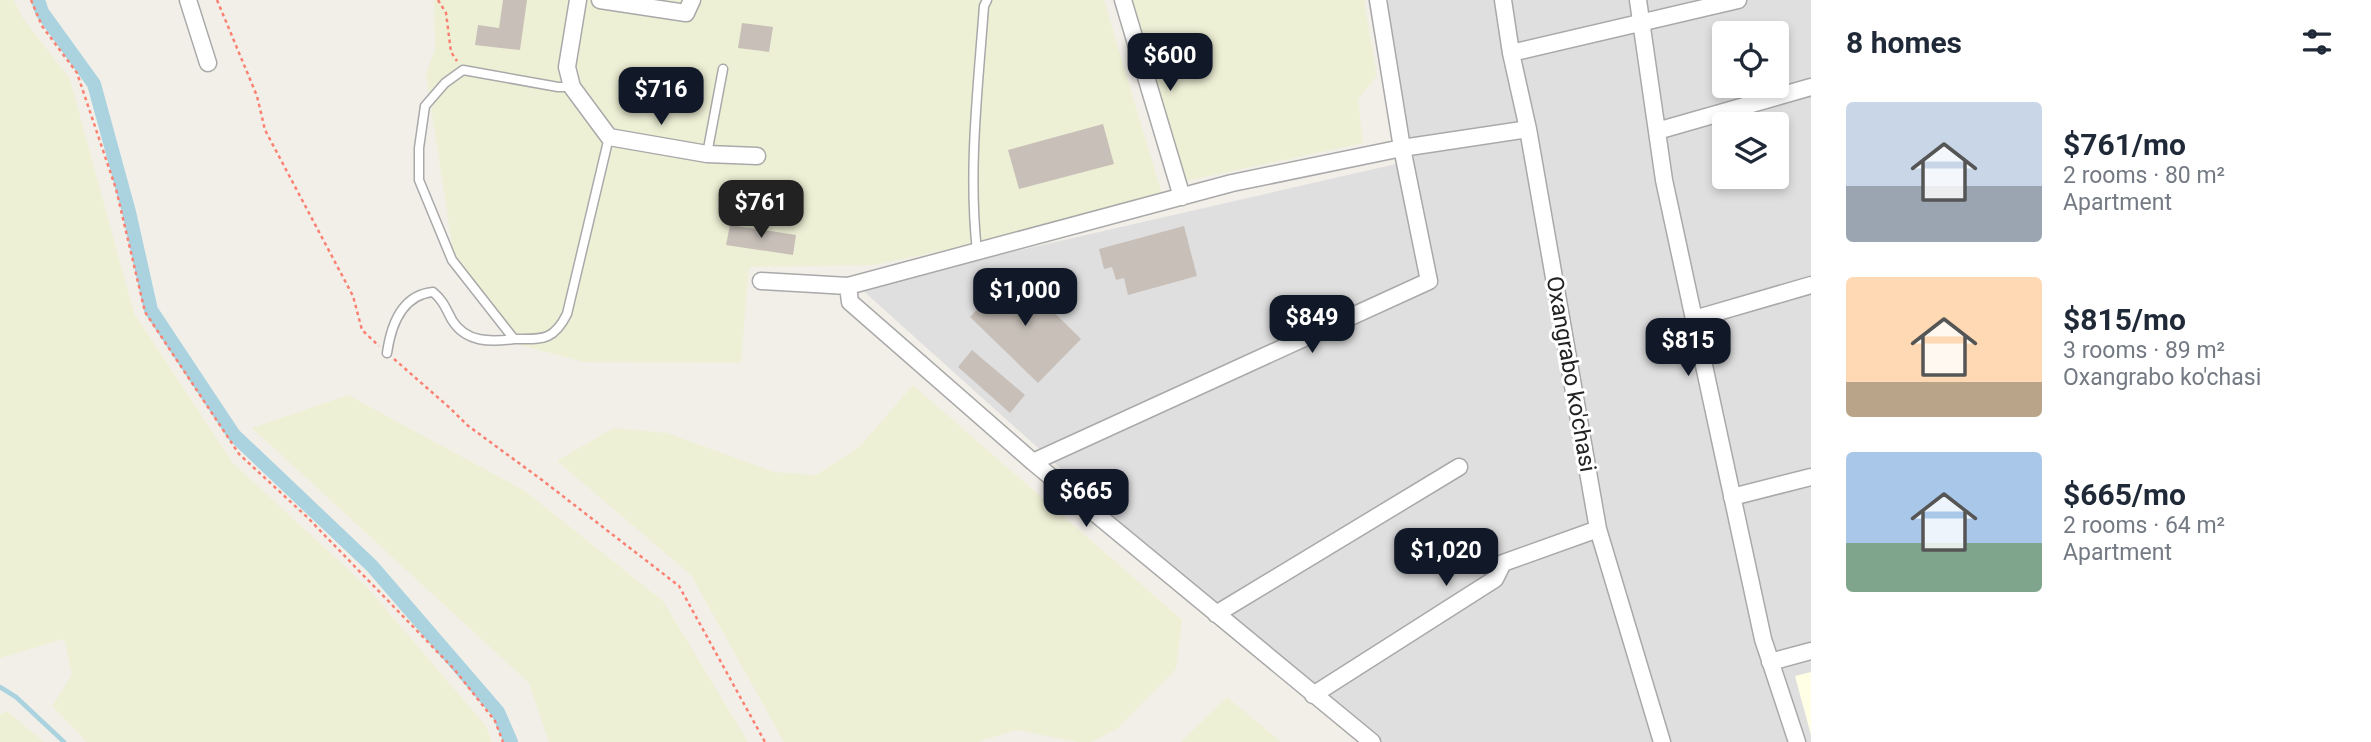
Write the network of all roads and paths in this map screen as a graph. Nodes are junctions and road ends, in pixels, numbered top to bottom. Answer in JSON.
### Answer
{"nodes":[{"id":1,"x":31,"y":0,"type":"edge"},
{"id":2,"x":188,"y":0,"type":"edge"},
{"id":3,"x":217,"y":0,"type":"edge"},
{"id":4,"x":438,"y":0,"type":"edge"},
{"id":5,"x":578,"y":0,"type":"edge"},
{"id":6,"x":600,"y":0,"type":"edge"},
{"id":7,"x":691,"y":0,"type":"edge"},
{"id":8,"x":986,"y":0,"type":"edge"},
{"id":9,"x":1123,"y":0,"type":"edge"},
{"id":10,"x":1378,"y":0,"type":"edge"},
{"id":11,"x":1503,"y":0,"type":"edge"},
{"id":12,"x":1638,"y":0,"type":"edge"},
{"id":13,"x":1738,"y":0,"type":"edge"},
{"id":14,"x":1643,"y":23,"type":"junction"},
{"id":15,"x":1511,"y":53,"type":"junction"},
{"id":16,"x":208,"y":63,"type":"dead end"},
{"id":17,"x":723,"y":69,"type":"dead end"},
{"id":18,"x":463,"y":70,"type":"junction"},
{"id":19,"x":572,"y":87,"type":"junction"},
{"id":20,"x":1811,"y":87,"type":"edge"},
{"id":21,"x":1528,"y":129,"type":"junction"},
{"id":22,"x":1657,"y":131,"type":"junction"},
{"id":23,"x":609,"y":137,"type":"junction"},
{"id":24,"x":1402,"y":148,"type":"junction"},
{"id":25,"x":707,"y":154,"type":"junction"},
{"id":26,"x":757,"y":156,"type":"dead end"},
{"id":27,"x":1182,"y":197,"type":"junction"},
{"id":28,"x":977,"y":251,"type":"junction"},
{"id":29,"x":761,"y":281,"type":"dead end"},
{"id":30,"x":1811,"y":285,"type":"edge"},
{"id":31,"x":848,"y":286,"type":"junction"},
{"id":32,"x":1694,"y":319,"type":"junction"},
{"id":33,"x":514,"y":339,"type":"junction"},
{"id":34,"x":387,"y":353,"type":"junction"},
{"id":35,"x":1033,"y":461,"type":"junction"},
{"id":36,"x":1459,"y":467,"type":"dead end"},
{"id":37,"x":1811,"y":477,"type":"edge"},
{"id":38,"x":1732,"y":497,"type":"junction"},
{"id":39,"x":1598,"y":530,"type":"junction"},
{"id":40,"x":1216,"y":614,"type":"junction"},
{"id":41,"x":1811,"y":651,"type":"edge"},
{"id":42,"x":1770,"y":662,"type":"junction"},
{"id":43,"x":1313,"y":695,"type":"junction"},
{"id":44,"x":503,"y":742,"type":"edge"},
{"id":45,"x":765,"y":742,"type":"edge"},
{"id":46,"x":1372,"y":742,"type":"edge"},
{"id":47,"x":1662,"y":742,"type":"edge"},
{"id":48,"x":1797,"y":742,"type":"edge"}],
"edges":[{"from":1,"to":44,"type":"path"},
{"from":2,"to":16,"type":"street"},
{"from":3,"to":34,"type":"path"},
{"from":4,"to":18,"type":"path"},
{"from":5,"to":19,"type":"street"},
{"from":6,"to":7,"type":"street"},
{"from":8,"to":28,"type":"lane"},
{"from":9,"to":27,"type":"street"},
{"from":10,"to":24,"type":"street"},
{"from":11,"to":15,"type":"street","name":"Oxangrabo ko'chasi"},
{"from":12,"to":14,"type":"street"},
{"from":13,"to":14,"type":"street"},
{"from":14,"to":15,"type":"street"},
{"from":14,"to":22,"type":"street"},
{"from":15,"to":21,"type":"street","name":"Oxangrabo ko'chasi"},
{"from":17,"to":25,"type":"lane"},
{"from":18,"to":19,"type":"lane"},
{"from":18,"to":33,"type":"lane"},
{"from":19,"to":23,"type":"street"},
{"from":20,"to":22,"type":"street"},
{"from":21,"to":24,"type":"street"},
{"from":21,"to":39,"type":"street","name":"Oxangrabo ko'chasi"},
{"from":22,"to":32,"type":"street"},
{"from":23,"to":25,"type":"street"},
{"from":23,"to":33,"type":"lane"},
{"from":24,"to":27,"type":"street"},
{"from":24,"to":35,"type":"street"},
{"from":25,"to":26,"type":"street"},
{"from":27,"to":28,"type":"street"},
{"from":28,"to":31,"type":"street"},
{"from":29,"to":31,"type":"street"},
{"from":30,"to":32,"type":"street"},
{"from":31,"to":35,"type":"street"},
{"from":32,"to":38,"type":"street"},
{"from":33,"to":34,"type":"lane"},
{"from":34,"to":45,"type":"path"},
{"from":35,"to":40,"type":"street"},
{"from":36,"to":40,"type":"street"},
{"from":37,"to":38,"type":"street"},
{"from":38,"to":42,"type":"street"},
{"from":39,"to":43,"type":"street"},
{"from":39,"to":47,"type":"street","name":"Oxangrabo ko'chasi"},
{"from":40,"to":43,"type":"street"},
{"from":41,"to":42,"type":"street"},
{"from":42,"to":48,"type":"street"},
{"from":43,"to":46,"type":"street"}]}
